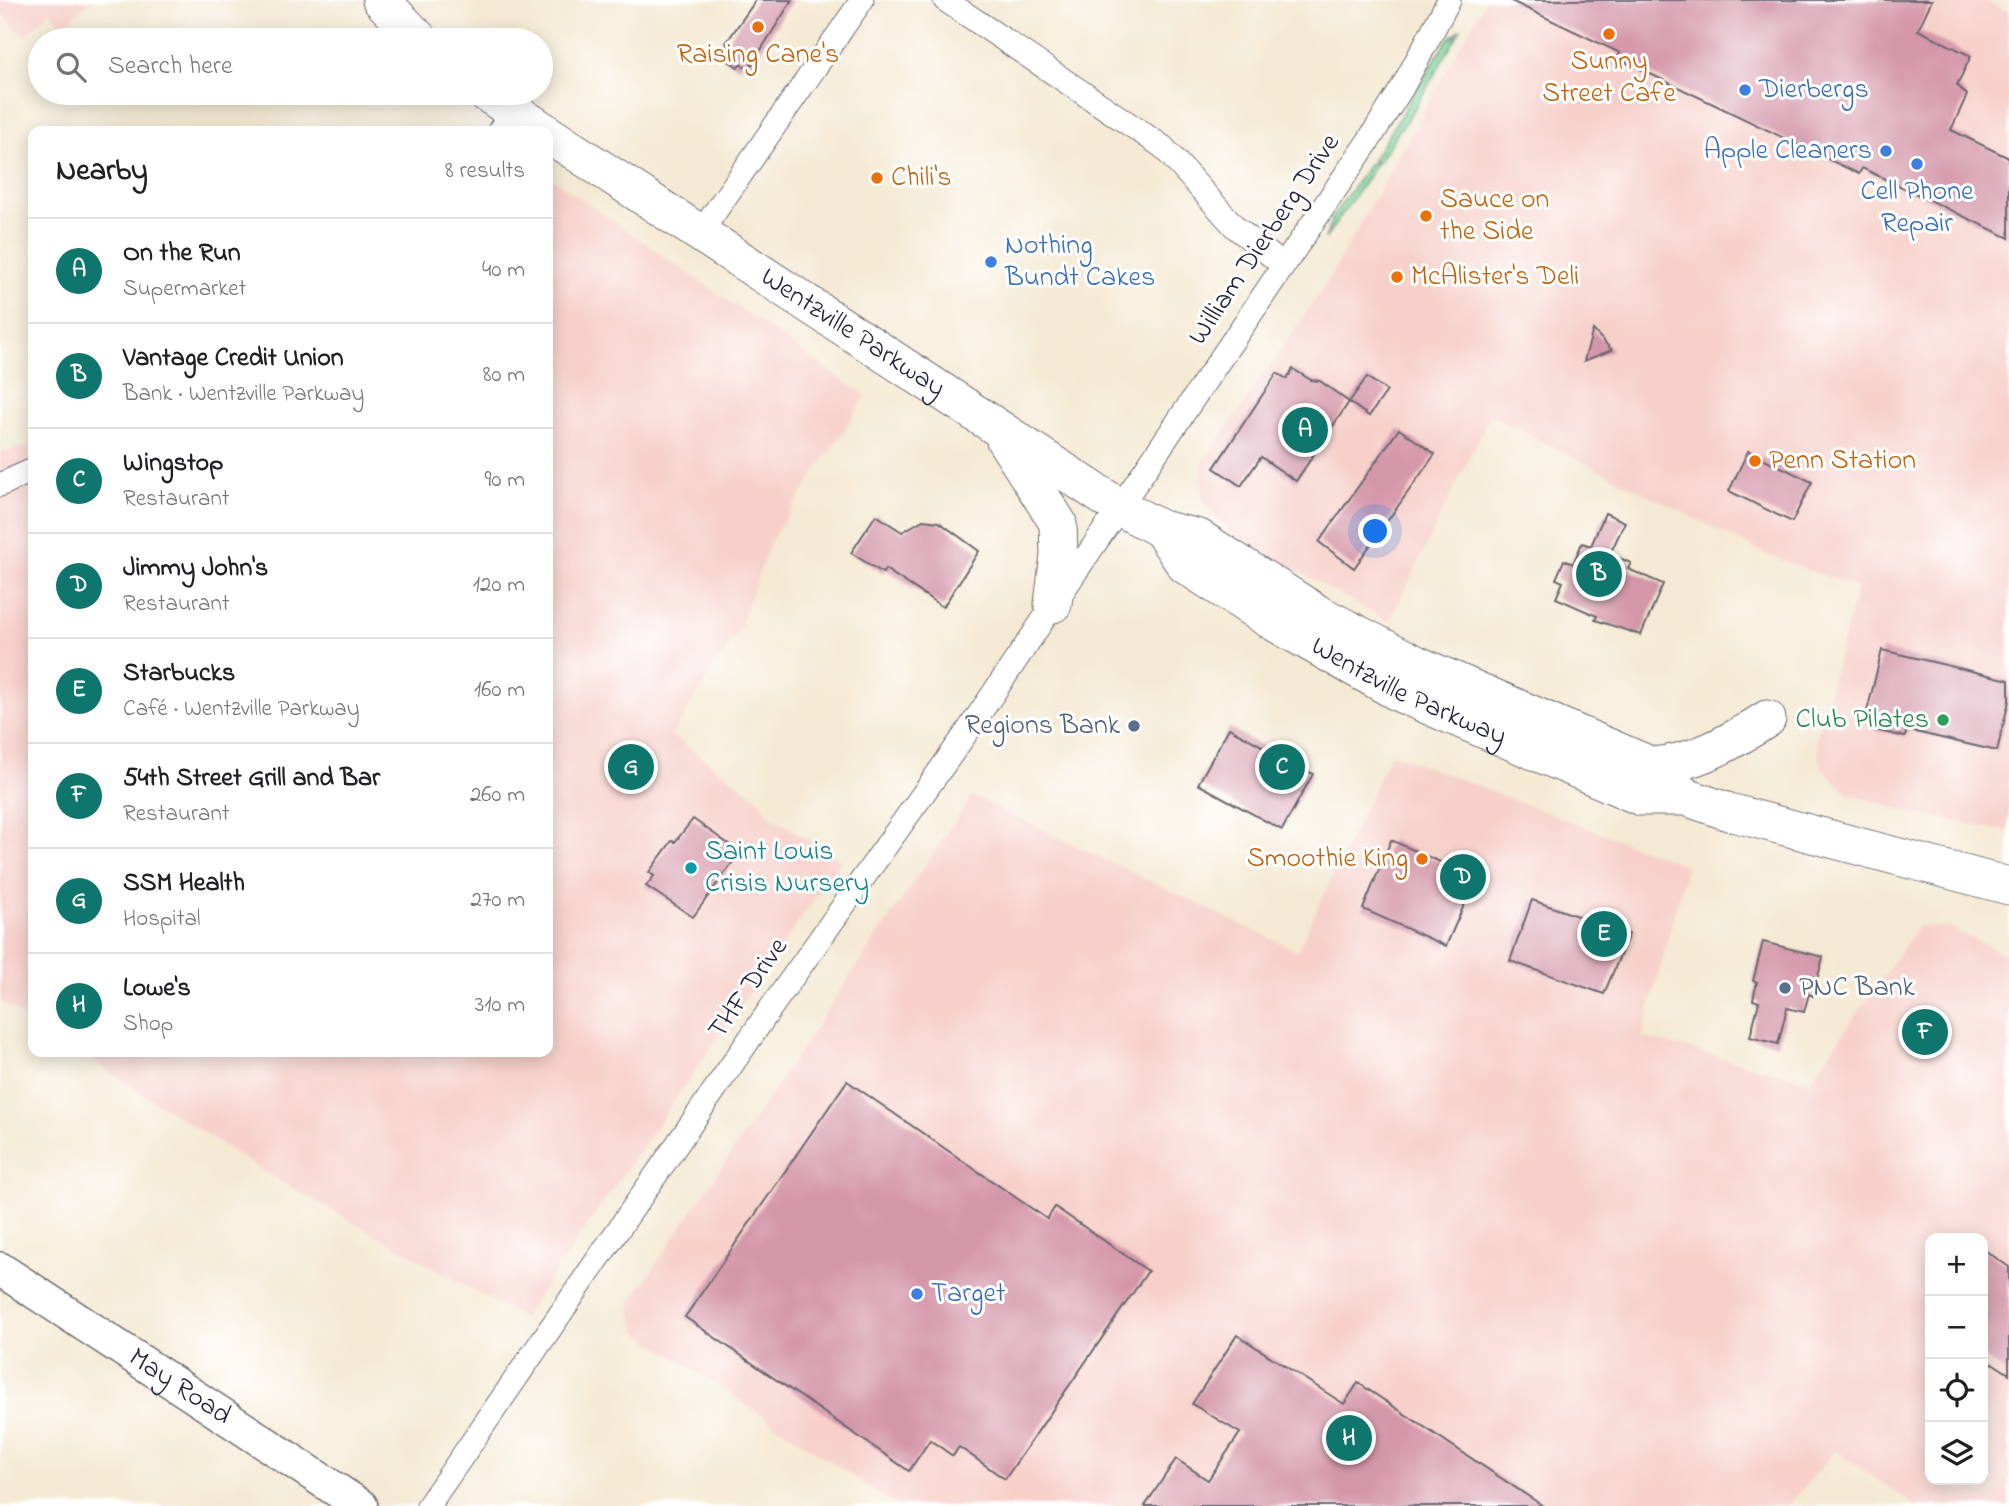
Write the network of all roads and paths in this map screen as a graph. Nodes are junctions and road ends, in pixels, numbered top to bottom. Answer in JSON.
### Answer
{"nodes":[{"id":1,"x":381,"y":0,"type":"edge"},
{"id":2,"x":862,"y":0,"type":"edge"},
{"id":3,"x":945,"y":0,"type":"edge"},
{"id":4,"x":1449,"y":0,"type":"edge"},
{"id":5,"x":408,"y":28,"type":"edge"},
{"id":6,"x":553,"y":142,"type":"edge"},
{"id":7,"x":699,"y":235,"type":"junction"},
{"id":8,"x":1283,"y":265,"type":"junction"},
{"id":9,"x":997,"y":428,"type":"junction"},
{"id":10,"x":28,"y":472,"type":"edge"},
{"id":11,"x":0,"y":485,"type":"edge"},
{"id":12,"x":1119,"y":507,"type":"junction"},
{"id":13,"x":1161,"y":529,"type":"junction"},
{"id":14,"x":1053,"y":604,"type":"junction"},
{"id":15,"x":1767,"y":719,"type":"dead end"},
{"id":16,"x":1652,"y":766,"type":"junction"},
{"id":17,"x":1686,"y":797,"type":"junction"},
{"id":18,"x":2009,"y":886,"type":"edge"},
{"id":19,"x":1,"y":1271,"type":"edge"},
{"id":20,"x":361,"y":1506,"type":"edge"},
{"id":21,"x":428,"y":1506,"type":"edge"}],
"edges":[{"from":1,"to":5,"type":"main road"},
{"from":2,"to":7,"type":"street"},
{"from":3,"to":8,"type":"street"},
{"from":4,"to":8,"type":"street","name":"William Dierberg Drive"},
{"from":6,"to":7,"type":"main road","name":"Wentzville Parkway"},
{"from":7,"to":9,"type":"main road","name":"Wentzville Parkway"},
{"from":8,"to":12,"type":"street","name":"William Dierberg Drive"},
{"from":9,"to":12,"type":"main road","name":"Wentzville Parkway"},
{"from":9,"to":14,"type":"main road"},
{"from":10,"to":11,"type":"street"},
{"from":12,"to":13,"type":"main road","name":"Wentzville Parkway"},
{"from":12,"to":14,"type":"street","name":"THF Drive"},
{"from":13,"to":16,"type":"main road","name":"Wentzville Parkway"},
{"from":13,"to":17,"type":"main road","name":"Wentzville Parkway"},
{"from":14,"to":21,"type":"street","name":"THF Drive"},
{"from":15,"to":16,"type":"main road"},
{"from":16,"to":17,"type":"main road","name":"Wentzville Parkway"},
{"from":17,"to":18,"type":"main road","name":"Wentzville Parkway"},
{"from":19,"to":20,"type":"street","name":"May Road"}]}
